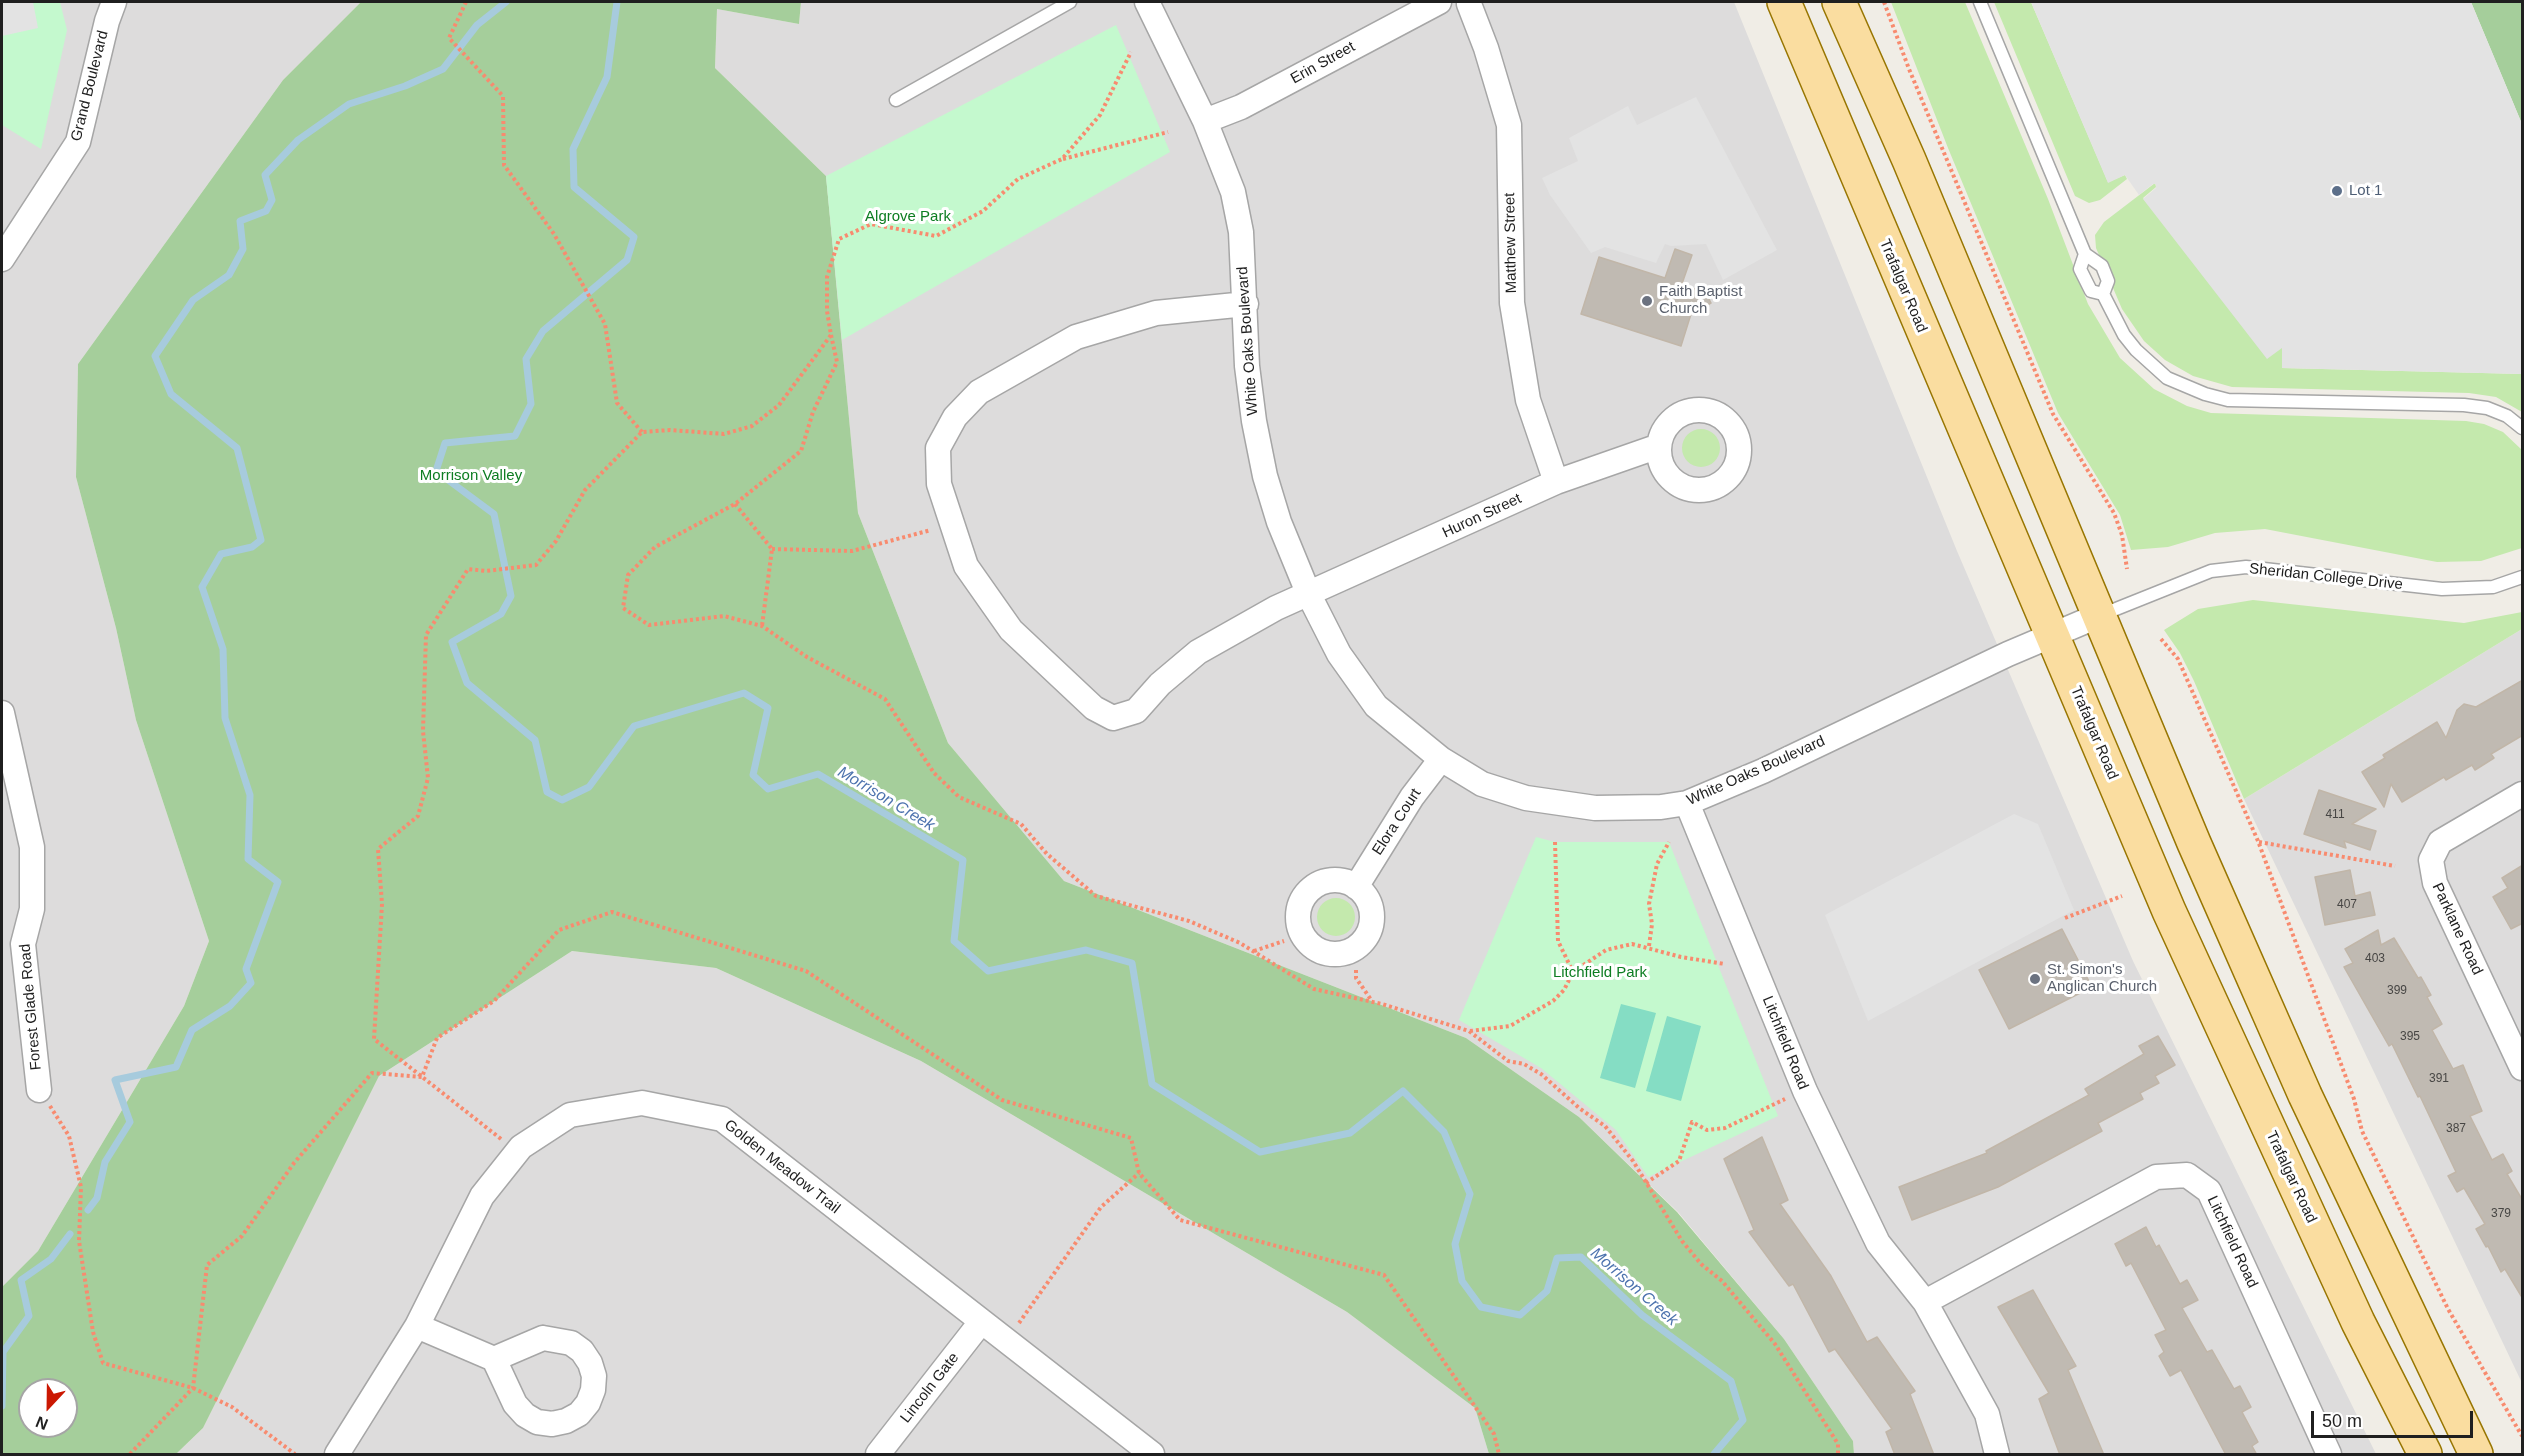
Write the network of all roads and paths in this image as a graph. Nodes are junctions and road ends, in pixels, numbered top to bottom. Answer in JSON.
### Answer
{"nodes":[{"id":1,"x":114,"y":2,"type":"edge"},
{"id":2,"x":466,"y":2,"type":"edge"},
{"id":3,"x":1070,"y":2,"type":"edge"},
{"id":4,"x":1147,"y":2,"type":"edge"},
{"id":5,"x":1439,"y":2,"type":"edge"},
{"id":6,"x":1468,"y":2,"type":"edge"},
{"id":7,"x":1784,"y":2,"type":"edge"},
{"id":8,"x":1839,"y":2,"type":"edge"},
{"id":9,"x":1884,"y":2,"type":"edge"},
{"id":10,"x":1980,"y":2,"type":"edge"},
{"id":11,"x":1131,"y":52,"type":"dead end"},
{"id":12,"x":896,"y":100,"type":"dead end"},
{"id":13,"x":1205,"y":121,"type":"junction"},
{"id":14,"x":1168,"y":132,"type":"dead end"},
{"id":15,"x":1062,"y":159,"type":"junction"},
{"id":16,"x":2085,"y":254,"type":"junction"},
{"id":17,"x":2,"y":258,"type":"edge"},
{"id":18,"x":2103,"y":294,"type":"junction"},
{"id":19,"x":1246,"y":304,"type":"junction"},
{"id":20,"x":831,"y":335,"type":"junction"},
{"id":21,"x":2523,"y":428,"type":"edge"},
{"id":22,"x":642,"y":432,"type":"junction"},
{"id":23,"x":1659,"y":447,"type":"dead end"},
{"id":24,"x":1556,"y":482,"type":"junction"},
{"id":25,"x":735,"y":504,"type":"junction"},
{"id":26,"x":931,"y":530,"type":"dead end"},
{"id":27,"x":772,"y":549,"type":"junction"},
{"id":28,"x":2127,"y":569,"type":"dead end"},
{"id":29,"x":2523,"y":577,"type":"edge"},
{"id":30,"x":1309,"y":595,"type":"junction"},
{"id":31,"x":2100,"y":615,"type":"junction"},
{"id":32,"x":762,"y":626,"type":"junction"},
{"id":33,"x":2053,"y":634,"type":"junction"},
{"id":34,"x":2161,"y":639,"type":"dead end"},
{"id":35,"x":2,"y":713,"type":"edge"},
{"id":36,"x":1441,"y":759,"type":"junction"},
{"id":37,"x":2523,"y":794,"type":"edge"},
{"id":38,"x":1687,"y":803,"type":"junction"},
{"id":39,"x":1555,"y":842,"type":"dead end"},
{"id":40,"x":1669,"y":842,"type":"dead end"},
{"id":41,"x":2258,"y":842,"type":"junction"},
{"id":42,"x":2395,"y":866,"type":"dead end"},
{"id":43,"x":1356,"y":887,"type":"dead end"},
{"id":44,"x":2122,"y":896,"type":"dead end"},
{"id":45,"x":2065,"y":918,"type":"dead end"},
{"id":46,"x":1284,"y":941,"type":"dead end"},
{"id":47,"x":1649,"y":946,"type":"junction"},
{"id":48,"x":12,"y":947,"type":"edge"},
{"id":49,"x":1254,"y":951,"type":"junction"},
{"id":50,"x":1725,"y":964,"type":"dead end"},
{"id":51,"x":1356,"y":970,"type":"dead end"},
{"id":52,"x":1573,"y":972,"type":"junction"},
{"id":53,"x":1373,"y":1002,"type":"junction"},
{"id":54,"x":1469,"y":1031,"type":"junction"},
{"id":55,"x":2523,"y":1068,"type":"edge"},
{"id":56,"x":422,"y":1077,"type":"junction"},
{"id":57,"x":39,"y":1090,"type":"joint"},
{"id":58,"x":1805,"y":1090,"type":"junction"},
{"id":59,"x":517,"y":1152,"type":"junction"},
{"id":60,"x":1139,"y":1173,"type":"junction"},
{"id":61,"x":1646,"y":1183,"type":"junction"},
{"id":62,"x":1925,"y":1302,"type":"junction"},
{"id":63,"x":981,"y":1322,"type":"junction"},
{"id":64,"x":417,"y":1326,"type":"junction"},
{"id":65,"x":1007,"y":1341,"type":"junction"},
{"id":66,"x":494,"y":1359,"type":"dead end"},
{"id":67,"x":193,"y":1388,"type":"junction"},
{"id":68,"x":2523,"y":1436,"type":"edge"},
{"id":69,"x":130,"y":1455,"type":"edge"},
{"id":70,"x":295,"y":1455,"type":"edge"},
{"id":71,"x":337,"y":1455,"type":"edge"},
{"id":72,"x":878,"y":1455,"type":"edge"},
{"id":73,"x":1152,"y":1455,"type":"edge"},
{"id":74,"x":1499,"y":1455,"type":"edge"},
{"id":75,"x":1838,"y":1455,"type":"edge"},
{"id":76,"x":1996,"y":1455,"type":"edge"},
{"id":77,"x":2329,"y":1455,"type":"edge"},
{"id":78,"x":2425,"y":1455,"type":"edge"},
{"id":79,"x":2476,"y":1455,"type":"edge"}],
"edges":[{"from":1,"to":17,"type":"street","name":"Grand Boulevard"},
{"from":2,"to":22,"type":"path"},
{"from":3,"to":12,"type":"lane"},
{"from":4,"to":13,"type":"street","name":"White Oaks Boulevard"},
{"from":5,"to":13,"type":"street","name":"Erin Street"},
{"from":6,"to":24,"type":"street","name":"Matthew Street"},
{"from":7,"to":33,"type":"main road","name":"Trafalgar Road"},
{"from":8,"to":31,"type":"main road"},
{"from":9,"to":28,"type":"path"},
{"from":10,"to":16,"type":"lane"},
{"from":11,"to":15,"type":"path"},
{"from":13,"to":19,"type":"street","name":"White Oaks Boulevard"},
{"from":14,"to":15,"type":"path"},
{"from":15,"to":20,"type":"path"},
{"from":16,"to":18,"type":"lane"},
{"from":16,"to":18,"type":"lane"},
{"from":18,"to":21,"type":"lane"},
{"from":19,"to":30,"type":"street","name":"White Oaks Boulevard"},
{"from":19,"to":30,"type":"street","name":"Huron Street"},
{"from":20,"to":22,"type":"path"},
{"from":20,"to":25,"type":"path"},
{"from":22,"to":56,"type":"path"},
{"from":23,"to":24,"type":"street","name":"Huron Street"},
{"from":24,"to":30,"type":"street","name":"Huron Street"},
{"from":25,"to":27,"type":"path"},
{"from":25,"to":32,"type":"path"},
{"from":26,"to":27,"type":"path"},
{"from":27,"to":32,"type":"path"},
{"from":29,"to":31,"type":"lane","name":"Sheridan College Drive"},
{"from":30,"to":36,"type":"street","name":"White Oaks Boulevard"},
{"from":31,"to":33,"type":"street","name":"White Oaks Boulevard"},
{"from":31,"to":79,"type":"main road"},
{"from":32,"to":49,"type":"path"},
{"from":33,"to":38,"type":"street","name":"White Oaks Boulevard"},
{"from":33,"to":78,"type":"main road","name":"Trafalgar Road"},
{"from":34,"to":41,"type":"path"},
{"from":35,"to":48,"type":"street","name":"Forest Glade Road"},
{"from":36,"to":38,"type":"street","name":"White Oaks Boulevard"},
{"from":36,"to":43,"type":"street","name":"Elora Court"},
{"from":37,"to":55,"type":"street","name":"Parklane Road"},
{"from":38,"to":58,"type":"street","name":"Litchfield Road"},
{"from":39,"to":52,"type":"path"},
{"from":40,"to":47,"type":"path"},
{"from":41,"to":42,"type":"path"},
{"from":41,"to":68,"type":"path"},
{"from":44,"to":45,"type":"path"},
{"from":46,"to":49,"type":"path"},
{"from":47,"to":50,"type":"path"},
{"from":47,"to":52,"type":"path"},
{"from":48,"to":57,"type":"street","name":"Forest Glade Road"},
{"from":49,"to":53,"type":"path"},
{"from":51,"to":53,"type":"path"},
{"from":52,"to":54,"type":"path"},
{"from":53,"to":54,"type":"path"},
{"from":54,"to":61,"type":"path"},
{"from":56,"to":59,"type":"path"},
{"from":56,"to":60,"type":"path"},
{"from":56,"to":67,"type":"path"},
{"from":57,"to":67,"type":"path"},
{"from":58,"to":61,"type":"path"},
{"from":58,"to":62,"type":"street","name":"Litchfield Road"},
{"from":59,"to":63,"type":"street","name":"Golden Meadow Trail"},
{"from":59,"to":64,"type":"street","name":"Golden Meadow Trail"},
{"from":60,"to":65,"type":"path"},
{"from":60,"to":74,"type":"path"},
{"from":61,"to":75,"type":"path"},
{"from":62,"to":76,"type":"street","name":"Litchfield Road"},
{"from":62,"to":77,"type":"street","name":"Litchfield Road"},
{"from":63,"to":65,"type":"street","name":"Golden Meadow Trail"},
{"from":63,"to":72,"type":"street","name":"Lincoln Gate"},
{"from":64,"to":66,"type":"street"},
{"from":64,"to":71,"type":"street","name":"Golden Meadow Trail"},
{"from":65,"to":73,"type":"street","name":"Golden Meadow Trail"},
{"from":67,"to":69,"type":"path"},
{"from":67,"to":70,"type":"path"}]}
